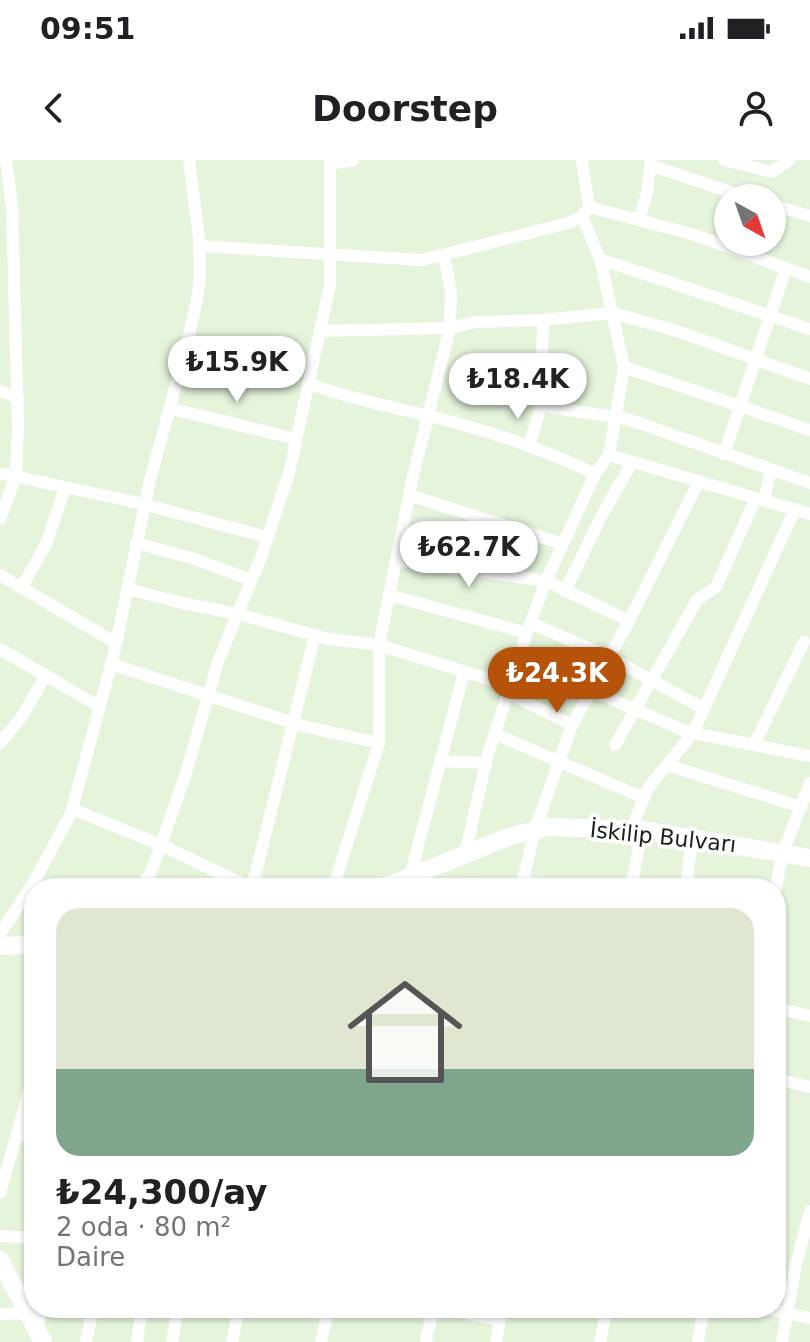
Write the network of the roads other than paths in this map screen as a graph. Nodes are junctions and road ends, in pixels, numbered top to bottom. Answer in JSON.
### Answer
{"nodes":[{"id":1,"x":6,"y":160,"type":"edge"},
{"id":2,"x":189,"y":160,"type":"edge"},
{"id":3,"x":353,"y":160,"type":"edge"},
{"id":4,"x":582,"y":160,"type":"edge"},
{"id":5,"x":724,"y":160,"type":"edge"},
{"id":6,"x":790,"y":160,"type":"edge"},
{"id":7,"x":651,"y":162,"type":"edge"},
{"id":8,"x":714,"y":185,"type":"edge"},
{"id":9,"x":786,"y":209,"type":"edge"},
{"id":10,"x":586,"y":211,"type":"junction"},
{"id":11,"x":810,"y":216,"type":"edge"},
{"id":12,"x":639,"y":220,"type":"junction"},
{"id":13,"x":199,"y":246,"type":"junction"},
{"id":14,"x":7,"y":254,"type":"edge"},
{"id":15,"x":331,"y":255,"type":"junction"},
{"id":16,"x":444,"y":255,"type":"junction"},
{"id":17,"x":600,"y":259,"type":"junction"},
{"id":18,"x":786,"y":268,"type":"junction"},
{"id":19,"x":810,"y":277,"type":"edge"},
{"id":20,"x":613,"y":313,"type":"junction"},
{"id":21,"x":769,"y":316,"type":"junction"},
{"id":22,"x":543,"y":320,"type":"junction"},
{"id":23,"x":450,"y":328,"type":"junction"},
{"id":24,"x":810,"y":329,"type":"edge"},
{"id":25,"x":320,"y":331,"type":"junction"},
{"id":26,"x":755,"y":359,"type":"junction"},
{"id":27,"x":624,"y":367,"type":"junction"},
{"id":28,"x":810,"y":379,"type":"edge"},
{"id":29,"x":308,"y":383,"type":"junction"},
{"id":30,"x":0,"y":391,"type":"edge"},
{"id":31,"x":18,"y":397,"type":"junction"},
{"id":32,"x":739,"y":405,"type":"junction"},
{"id":33,"x":541,"y":406,"type":"junction"},
{"id":34,"x":169,"y":408,"type":"junction"},
{"id":35,"x":428,"y":417,"type":"junction"},
{"id":36,"x":615,"y":417,"type":"junction"},
{"id":37,"x":810,"y":430,"type":"edge"},
{"id":38,"x":296,"y":439,"type":"junction"},
{"id":39,"x":529,"y":446,"type":"junction"},
{"id":40,"x":724,"y":454,"type":"junction"},
{"id":41,"x":609,"y":455,"type":"junction"},
{"id":42,"x":632,"y":462,"type":"junction"},
{"id":43,"x":771,"y":470,"type":"junction"},
{"id":44,"x":0,"y":473,"type":"edge"},
{"id":45,"x":595,"y":474,"type":"junction"},
{"id":46,"x":16,"y":476,"type":"junction"},
{"id":47,"x":699,"y":481,"type":"junction"},
{"id":48,"x":810,"y":483,"type":"edge"},
{"id":49,"x":65,"y":488,"type":"junction"},
{"id":50,"x":409,"y":495,"type":"junction"},
{"id":51,"x":760,"y":499,"type":"junction"},
{"id":52,"x":145,"y":505,"type":"junction"},
{"id":53,"x":795,"y":509,"type":"junction"},
{"id":54,"x":810,"y":514,"type":"edge"},
{"id":55,"x":0,"y":519,"type":"edge"},
{"id":56,"x":267,"y":537,"type":"junction"},
{"id":57,"x":136,"y":543,"type":"junction"},
{"id":58,"x":563,"y":544,"type":"junction"},
{"id":59,"x":396,"y":560,"type":"junction"},
{"id":60,"x":0,"y":575,"type":"edge"},
{"id":61,"x":251,"y":580,"type":"junction"},
{"id":62,"x":546,"y":581,"type":"junction"},
{"id":63,"x":22,"y":587,"type":"junction"},
{"id":64,"x":127,"y":589,"type":"junction"},
{"id":65,"x":565,"y":591,"type":"junction"},
{"id":66,"x":389,"y":595,"type":"junction"},
{"id":67,"x":238,"y":614,"type":"junction"},
{"id":68,"x":629,"y":621,"type":"junction"},
{"id":69,"x":529,"y":628,"type":"junction"},
{"id":70,"x":315,"y":635,"type":"junction"},
{"id":71,"x":804,"y":642,"type":"dead end"},
{"id":72,"x":116,"y":643,"type":"junction"},
{"id":73,"x":379,"y":645,"type":"junction"},
{"id":74,"x":0,"y":649,"type":"edge"},
{"id":75,"x":609,"y":657,"type":"junction"},
{"id":76,"x":518,"y":659,"type":"junction"},
{"id":77,"x":111,"y":664,"type":"junction"},
{"id":78,"x":464,"y":672,"type":"junction"},
{"id":79,"x":46,"y":675,"type":"junction"},
{"id":80,"x":651,"y":681,"type":"junction"},
{"id":81,"x":508,"y":689,"type":"junction"},
{"id":82,"x":591,"y":690,"type":"junction"},
{"id":83,"x":208,"y":696,"type":"junction"},
{"id":84,"x":100,"y":707,"type":"junction"},
{"id":85,"x":704,"y":709,"type":"junction"},
{"id":86,"x":634,"y":710,"type":"junction"},
{"id":87,"x":291,"y":722,"type":"junction"},
{"id":88,"x":572,"y":725,"type":"junction"},
{"id":89,"x":693,"y":733,"type":"junction"},
{"id":90,"x":495,"y":734,"type":"junction"},
{"id":91,"x":0,"y":743,"type":"edge"},
{"id":92,"x":379,"y":743,"type":"junction"},
{"id":93,"x":615,"y":745,"type":"dead end"},
{"id":94,"x":754,"y":745,"type":"junction"},
{"id":95,"x":810,"y":756,"type":"edge"},
{"id":96,"x":560,"y":760,"type":"junction"},
{"id":97,"x":440,"y":761,"type":"junction"},
{"id":98,"x":486,"y":763,"type":"junction"},
{"id":99,"x":667,"y":765,"type":"junction"},
{"id":100,"x":810,"y":783,"type":"edge"},
{"id":101,"x":644,"y":798,"type":"junction"},
{"id":102,"x":801,"y":807,"type":"junction"},
{"id":103,"x":72,"y":809,"type":"junction"},
{"id":104,"x":535,"y":830,"type":"junction"},
{"id":105,"x":636,"y":830,"type":"junction"},
{"id":106,"x":692,"y":838,"type":"junction"},
{"id":107,"x":161,"y":845,"type":"junction"},
{"id":108,"x":783,"y":852,"type":"junction"},
{"id":109,"x":465,"y":854,"type":"junction"},
{"id":110,"x":810,"y":858,"type":"edge"},
{"id":111,"x":36,"y":878,"type":"edge"},
{"id":112,"x":147,"y":878,"type":"edge"},
{"id":113,"x":230,"y":878,"type":"edge"},
{"id":114,"x":253,"y":878,"type":"edge"},
{"id":115,"x":336,"y":878,"type":"edge"},
{"id":116,"x":409,"y":878,"type":"edge"},
{"id":117,"x":418,"y":878,"type":"edge"},
{"id":118,"x":523,"y":878,"type":"edge"},
{"id":119,"x":632,"y":878,"type":"edge"},
{"id":120,"x":687,"y":878,"type":"edge"},
{"id":121,"x":778,"y":878,"type":"edge"},
{"id":122,"x":24,"y":897,"type":"edge"},
{"id":123,"x":0,"y":934,"type":"edge"},
{"id":124,"x":24,"y":945,"type":"edge"},
{"id":125,"x":0,"y":946,"type":"edge"},
{"id":126,"x":786,"y":1010,"type":"edge"},
{"id":127,"x":810,"y":1016,"type":"edge"},
{"id":128,"x":786,"y":1081,"type":"edge"},
{"id":129,"x":810,"y":1087,"type":"edge"},
{"id":130,"x":24,"y":1109,"type":"edge"},
{"id":131,"x":17,"y":1134,"type":"junction"},
{"id":132,"x":24,"y":1136,"type":"edge"},
{"id":133,"x":0,"y":1193,"type":"edge"},
{"id":134,"x":810,"y":1211,"type":"edge"},
{"id":135,"x":807,"y":1232,"type":"edge"},
{"id":136,"x":0,"y":1236,"type":"edge"},
{"id":137,"x":24,"y":1237,"type":"edge"},
{"id":138,"x":0,"y":1260,"type":"edge"},
{"id":139,"x":794,"y":1273,"type":"junction"},
{"id":140,"x":810,"y":1277,"type":"edge"},
{"id":141,"x":24,"y":1294,"type":"edge"},
{"id":142,"x":24,"y":1311,"type":"edge"},
{"id":143,"x":787,"y":1313,"type":"junction"},
{"id":144,"x":0,"y":1314,"type":"edge"},
{"id":145,"x":91,"y":1318,"type":"edge"},
{"id":146,"x":141,"y":1318,"type":"edge"},
{"id":147,"x":176,"y":1318,"type":"edge"},
{"id":148,"x":237,"y":1318,"type":"edge"},
{"id":149,"x":327,"y":1318,"type":"edge"},
{"id":150,"x":431,"y":1318,"type":"edge"},
{"id":151,"x":500,"y":1318,"type":"edge"},
{"id":152,"x":605,"y":1318,"type":"edge"},
{"id":153,"x":702,"y":1318,"type":"edge"},
{"id":154,"x":810,"y":1318,"type":"edge"},
{"id":155,"x":86,"y":1342,"type":"edge"},
{"id":156,"x":137,"y":1342,"type":"edge"},
{"id":157,"x":172,"y":1342,"type":"edge"},
{"id":158,"x":232,"y":1342,"type":"edge"},
{"id":159,"x":321,"y":1342,"type":"edge"},
{"id":160,"x":426,"y":1342,"type":"edge"},
{"id":161,"x":496,"y":1342,"type":"edge"},
{"id":162,"x":600,"y":1342,"type":"edge"},
{"id":163,"x":698,"y":1342,"type":"edge"},
{"id":164,"x":782,"y":1342,"type":"edge"}],
"edges":[{"from":1,"to":14,"type":"street"},
{"from":2,"to":13,"type":"street"},
{"from":3,"to":15,"type":"street"},
{"from":4,"to":10,"type":"street"},
{"from":5,"to":6,"type":"street"},
{"from":7,"to":8,"type":"street"},
{"from":7,"to":12,"type":"street"},
{"from":9,"to":11,"type":"street"},
{"from":10,"to":12,"type":"street"},
{"from":10,"to":16,"type":"street"},
{"from":10,"to":17,"type":"street"},
{"from":12,"to":18,"type":"street"},
{"from":13,"to":15,"type":"street"},
{"from":13,"to":34,"type":"street"},
{"from":14,"to":31,"type":"street"},
{"from":15,"to":16,"type":"street"},
{"from":15,"to":25,"type":"street"},
{"from":16,"to":23,"type":"street"},
{"from":17,"to":20,"type":"street"},
{"from":17,"to":21,"type":"street"},
{"from":18,"to":19,"type":"street"},
{"from":18,"to":21,"type":"street"},
{"from":20,"to":22,"type":"street"},
{"from":20,"to":26,"type":"street"},
{"from":20,"to":27,"type":"street"},
{"from":21,"to":24,"type":"street"},
{"from":21,"to":26,"type":"street"},
{"from":22,"to":23,"type":"street"},
{"from":22,"to":33,"type":"street"},
{"from":23,"to":25,"type":"street"},
{"from":23,"to":35,"type":"street"},
{"from":25,"to":29,"type":"street"},
{"from":26,"to":28,"type":"street"},
{"from":26,"to":32,"type":"street"},
{"from":27,"to":32,"type":"street"},
{"from":27,"to":36,"type":"street"},
{"from":29,"to":35,"type":"street"},
{"from":29,"to":38,"type":"street"},
{"from":30,"to":31,"type":"street"},
{"from":31,"to":46,"type":"street"},
{"from":32,"to":37,"type":"street"},
{"from":32,"to":40,"type":"street"},
{"from":33,"to":36,"type":"street"},
{"from":33,"to":39,"type":"street"},
{"from":34,"to":38,"type":"street"},
{"from":34,"to":52,"type":"street"},
{"from":35,"to":39,"type":"street"},
{"from":35,"to":50,"type":"street"},
{"from":36,"to":40,"type":"street"},
{"from":36,"to":41,"type":"street"},
{"from":38,"to":56,"type":"street"},
{"from":39,"to":45,"type":"street"},
{"from":40,"to":43,"type":"street"},
{"from":41,"to":42,"type":"street"},
{"from":41,"to":45,"type":"street"},
{"from":42,"to":47,"type":"street"},
{"from":42,"to":65,"type":"street"},
{"from":43,"to":48,"type":"street"},
{"from":43,"to":51,"type":"street"},
{"from":44,"to":46,"type":"street"},
{"from":45,"to":58,"type":"street"},
{"from":46,"to":49,"type":"street"},
{"from":46,"to":55,"type":"street"},
{"from":47,"to":51,"type":"street"},
{"from":47,"to":68,"type":"street"},
{"from":49,"to":52,"type":"street"},
{"from":49,"to":63,"type":"street"},
{"from":50,"to":58,"type":"street"},
{"from":50,"to":59,"type":"street"},
{"from":51,"to":53,"type":"street"},
{"from":51,"to":80,"type":"street"},
{"from":52,"to":56,"type":"street"},
{"from":52,"to":57,"type":"street"},
{"from":53,"to":54,"type":"street"},
{"from":53,"to":85,"type":"street"},
{"from":56,"to":61,"type":"street"},
{"from":57,"to":61,"type":"street"},
{"from":57,"to":64,"type":"street"},
{"from":58,"to":62,"type":"street"},
{"from":59,"to":62,"type":"street"},
{"from":59,"to":66,"type":"street"},
{"from":60,"to":63,"type":"street"},
{"from":61,"to":67,"type":"street"},
{"from":62,"to":65,"type":"street"},
{"from":62,"to":69,"type":"street"},
{"from":63,"to":72,"type":"street"},
{"from":64,"to":67,"type":"street"},
{"from":64,"to":72,"type":"street"},
{"from":65,"to":68,"type":"street"},
{"from":66,"to":69,"type":"street"},
{"from":66,"to":73,"type":"street"},
{"from":67,"to":70,"type":"street"},
{"from":67,"to":83,"type":"street"},
{"from":68,"to":75,"type":"street"},
{"from":69,"to":75,"type":"street"},
{"from":69,"to":76,"type":"street"},
{"from":70,"to":73,"type":"street"},
{"from":70,"to":87,"type":"street"},
{"from":71,"to":94,"type":"street"},
{"from":72,"to":77,"type":"street"},
{"from":73,"to":78,"type":"street"},
{"from":73,"to":92,"type":"street"},
{"from":74,"to":79,"type":"street"},
{"from":75,"to":80,"type":"street"},
{"from":75,"to":82,"type":"street"},
{"from":76,"to":81,"type":"street"},
{"from":76,"to":82,"type":"street"},
{"from":77,"to":83,"type":"street"},
{"from":77,"to":84,"type":"street"},
{"from":78,"to":81,"type":"street"},
{"from":78,"to":97,"type":"street"},
{"from":79,"to":84,"type":"street"},
{"from":79,"to":91,"type":"street"},
{"from":80,"to":85,"type":"street"},
{"from":80,"to":86,"type":"street"},
{"from":81,"to":88,"type":"street"},
{"from":81,"to":90,"type":"street"},
{"from":82,"to":86,"type":"street"},
{"from":82,"to":88,"type":"street"},
{"from":83,"to":87,"type":"street"},
{"from":83,"to":107,"type":"street"},
{"from":84,"to":103,"type":"street"},
{"from":85,"to":89,"type":"street"},
{"from":86,"to":89,"type":"street"},
{"from":86,"to":93,"type":"street"},
{"from":87,"to":92,"type":"street"},
{"from":87,"to":114,"type":"street"},
{"from":88,"to":96,"type":"street"},
{"from":89,"to":94,"type":"street"},
{"from":89,"to":99,"type":"street"},
{"from":90,"to":96,"type":"street"},
{"from":90,"to":98,"type":"street"},
{"from":92,"to":115,"type":"street"},
{"from":94,"to":95,"type":"street"},
{"from":96,"to":101,"type":"street"},
{"from":96,"to":104,"type":"street"},
{"from":97,"to":98,"type":"street"},
{"from":97,"to":116,"type":"street"},
{"from":98,"to":109,"type":"street"},
{"from":99,"to":101,"type":"street"},
{"from":99,"to":102,"type":"street"},
{"from":100,"to":102,"type":"street"},
{"from":101,"to":105,"type":"street"},
{"from":102,"to":108,"type":"street"},
{"from":103,"to":107,"type":"street"},
{"from":103,"to":111,"type":"street"},
{"from":104,"to":105,"type":"main road","name":"İskilip Bulvarı"},
{"from":104,"to":109,"type":"main road","name":"İskilip Bulvarı"},
{"from":104,"to":118,"type":"street"},
{"from":105,"to":106,"type":"main road","name":"İskilip Bulvarı"},
{"from":105,"to":119,"type":"street"},
{"from":106,"to":108,"type":"main road","name":"İskilip Bulvarı"},
{"from":106,"to":120,"type":"street"},
{"from":107,"to":112,"type":"street"},
{"from":107,"to":113,"type":"street"},
{"from":108,"to":110,"type":"main road","name":"İskilip Bulvarı"},
{"from":108,"to":121,"type":"street"},
{"from":109,"to":117,"type":"main road","name":"İskilip Bulvarı"},
{"from":122,"to":123,"type":"street"},
{"from":124,"to":125,"type":"main road"},
{"from":126,"to":127,"type":"street"},
{"from":128,"to":129,"type":"street"},
{"from":130,"to":131,"type":"street"},
{"from":131,"to":132,"type":"street"},
{"from":131,"to":133,"type":"street"},
{"from":134,"to":135,"type":"street"},
{"from":135,"to":139,"type":"street"},
{"from":136,"to":137,"type":"street"},
{"from":138,"to":141,"type":"main road"},
{"from":139,"to":140,"type":"street"},
{"from":139,"to":143,"type":"street"},
{"from":142,"to":144,"type":"street"},
{"from":143,"to":154,"type":"street"},
{"from":143,"to":164,"type":"street"},
{"from":145,"to":155,"type":"street"},
{"from":146,"to":156,"type":"street"},
{"from":147,"to":157,"type":"street"},
{"from":148,"to":158,"type":"street"},
{"from":149,"to":159,"type":"street"},
{"from":150,"to":160,"type":"street"},
{"from":151,"to":161,"type":"street"},
{"from":152,"to":162,"type":"street"},
{"from":153,"to":163,"type":"street"}]}
